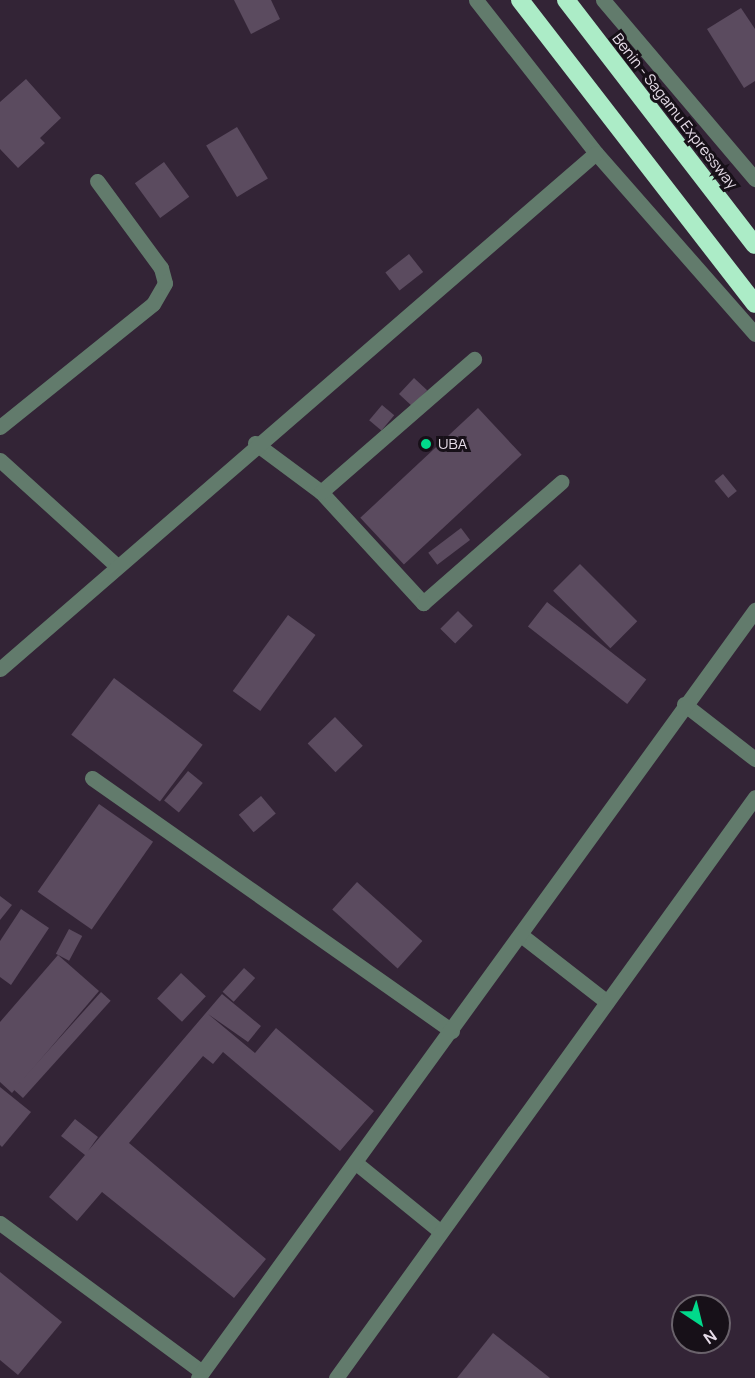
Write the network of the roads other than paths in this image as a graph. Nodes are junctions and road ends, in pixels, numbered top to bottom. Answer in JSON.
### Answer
{"nodes":[{"id":1,"x":476,"y":0,"type":"edge"},
{"id":2,"x":520,"y":0,"type":"edge"},
{"id":3,"x":566,"y":0,"type":"edge"},
{"id":4,"x":603,"y":0,"type":"edge"},
{"id":5,"x":596,"y":153,"type":"junction"},
{"id":6,"x":755,"y":179,"type":"edge"},
{"id":7,"x":97,"y":181,"type":"dead end"},
{"id":8,"x":755,"y":244,"type":"edge"},
{"id":9,"x":755,"y":304,"type":"edge"},
{"id":10,"x":755,"y":334,"type":"edge"},
{"id":11,"x":474,"y":359,"type":"dead end"},
{"id":12,"x":0,"y":427,"type":"edge"},
{"id":13,"x":255,"y":444,"type":"junction"},
{"id":14,"x":0,"y":460,"type":"edge"},
{"id":15,"x":561,"y":482,"type":"dead end"},
{"id":16,"x":321,"y":492,"type":"junction"},
{"id":17,"x":117,"y":566,"type":"junction"},
{"id":18,"x":755,"y":610,"type":"edge"},
{"id":19,"x":0,"y":669,"type":"edge"},
{"id":20,"x":684,"y":704,"type":"junction"},
{"id":21,"x":755,"y":759,"type":"edge"},
{"id":22,"x":92,"y":778,"type":"dead end"},
{"id":23,"x":755,"y":797,"type":"edge"},
{"id":24,"x":521,"y":935,"type":"junction"},
{"id":25,"x":607,"y":1002,"type":"junction"},
{"id":26,"x":452,"y":1031,"type":"junction"},
{"id":27,"x":356,"y":1163,"type":"junction"},
{"id":28,"x":0,"y":1223,"type":"edge"},
{"id":29,"x":441,"y":1232,"type":"junction"},
{"id":30,"x":200,"y":1375,"type":"edge"},
{"id":31,"x":336,"y":1378,"type":"edge"}],
"edges":[{"from":1,"to":5,"type":"street"},
{"from":2,"to":9,"type":"highway"},
{"from":3,"to":8,"type":"highway","name":"Benin - Sagamu Expressway"},
{"from":4,"to":6,"type":"street"},
{"from":5,"to":10,"type":"street"},
{"from":5,"to":13,"type":"street"},
{"from":7,"to":12,"type":"street"},
{"from":11,"to":16,"type":"street"},
{"from":13,"to":16,"type":"street"},
{"from":13,"to":17,"type":"street"},
{"from":14,"to":17,"type":"street"},
{"from":15,"to":16,"type":"street"},
{"from":17,"to":19,"type":"street"},
{"from":18,"to":20,"type":"street"},
{"from":20,"to":21,"type":"street"},
{"from":20,"to":24,"type":"street"},
{"from":22,"to":26,"type":"street"},
{"from":23,"to":25,"type":"street"},
{"from":24,"to":25,"type":"street"},
{"from":24,"to":26,"type":"street"},
{"from":25,"to":29,"type":"street"},
{"from":26,"to":27,"type":"street"},
{"from":27,"to":29,"type":"street"},
{"from":27,"to":30,"type":"street"},
{"from":28,"to":30,"type":"street"},
{"from":29,"to":31,"type":"street"}]}
